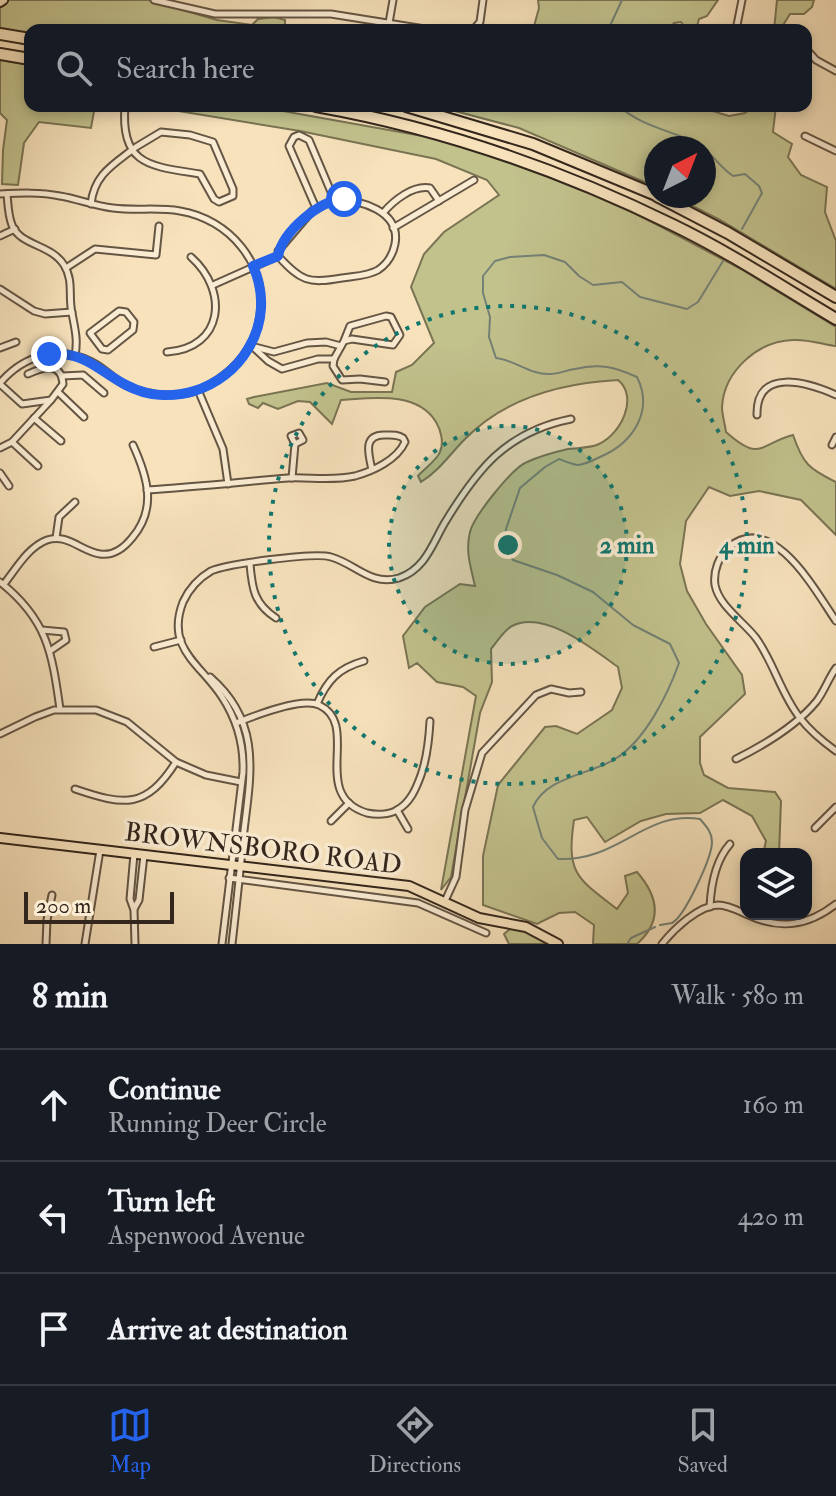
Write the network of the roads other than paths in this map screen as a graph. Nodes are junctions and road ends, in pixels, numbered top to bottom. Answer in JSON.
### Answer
{"nodes":[{"id":1,"x":154,"y":0,"type":"edge"},
{"id":2,"x":393,"y":0,"type":"edge"},
{"id":3,"x":483,"y":0,"type":"edge"},
{"id":4,"x":742,"y":0,"type":"edge"},
{"id":5,"x":389,"y":23,"type":"junction"},
{"id":6,"x":395,"y":24,"type":"edge"},
{"id":7,"x":478,"y":24,"type":"edge"},
{"id":8,"x":737,"y":24,"type":"edge"},
{"id":9,"x":0,"y":34,"type":"edge"},
{"id":10,"x":24,"y":38,"type":"edge"},
{"id":11,"x":0,"y":54,"type":"edge"},
{"id":12,"x":812,"y":56,"type":"edge"},
{"id":13,"x":24,"y":58,"type":"edge"},
{"id":14,"x":836,"y":71,"type":"edge"},
{"id":15,"x":125,"y":112,"type":"edge"},
{"id":16,"x":342,"y":112,"type":"edge"},
{"id":17,"x":426,"y":112,"type":"edge"},
{"id":18,"x":805,"y":136,"type":"dead end"},
{"id":19,"x":132,"y":150,"type":"junction"},
{"id":20,"x":836,"y":151,"type":"edge"},
{"id":21,"x":474,"y":180,"type":"dead end"},
{"id":22,"x":644,"y":191,"type":"edge"},
{"id":23,"x":3,"y":194,"type":"edge"},
{"id":24,"x":334,"y":200,"type":"junction"},
{"id":25,"x":439,"y":201,"type":"junction"},
{"id":26,"x":91,"y":204,"type":"junction"},
{"id":27,"x":316,"y":208,"type":"junction"},
{"id":28,"x":681,"y":208,"type":"edge"},
{"id":29,"x":383,"y":213,"type":"junction"},
{"id":30,"x":159,"y":226,"type":"dead end"},
{"id":31,"x":393,"y":228,"type":"junction"},
{"id":32,"x":15,"y":229,"type":"junction"},
{"id":33,"x":0,"y":236,"type":"edge"},
{"id":34,"x":278,"y":256,"type":"junction"},
{"id":35,"x":191,"y":257,"type":"dead end"},
{"id":36,"x":253,"y":266,"type":"junction"},
{"id":37,"x":66,"y":268,"type":"junction"},
{"id":38,"x":213,"y":285,"type":"junction"},
{"id":39,"x":0,"y":289,"type":"edge"},
{"id":40,"x":836,"y":297,"type":"edge"},
{"id":41,"x":72,"y":312,"type":"junction"},
{"id":42,"x":836,"y":319,"type":"edge"},
{"id":43,"x":90,"y":333,"type":"junction"},
{"id":44,"x":78,"y":335,"type":"junction"},
{"id":45,"x":16,"y":342,"type":"dead end"},
{"id":46,"x":343,"y":344,"type":"junction"},
{"id":47,"x":253,"y":346,"type":"junction"},
{"id":48,"x":0,"y":348,"type":"edge"},
{"id":49,"x":167,"y":352,"type":"dead end"},
{"id":50,"x":274,"y":352,"type":"junction"},
{"id":51,"x":75,"y":356,"type":"junction"},
{"id":52,"x":334,"y":359,"type":"junction"},
{"id":53,"x":270,"y":362,"type":"junction"},
{"id":54,"x":28,"y":374,"type":"dead end"},
{"id":55,"x":62,"y":376,"type":"junction"},
{"id":56,"x":385,"y":382,"type":"dead end"},
{"id":57,"x":0,"y":383,"type":"edge"},
{"id":58,"x":198,"y":390,"type":"junction"},
{"id":59,"x":58,"y":392,"type":"junction"},
{"id":60,"x":104,"y":393,"type":"dead end"},
{"id":61,"x":836,"y":395,"type":"edge"},
{"id":62,"x":51,"y":400,"type":"junction"},
{"id":63,"x":757,"y":415,"type":"dead end"},
{"id":64,"x":84,"y":417,"type":"dead end"},
{"id":65,"x":34,"y":418,"type":"junction"},
{"id":66,"x":571,"y":419,"type":"dead end"},
{"id":67,"x":836,"y":437,"type":"edge"},
{"id":68,"x":61,"y":441,"type":"dead end"},
{"id":69,"x":12,"y":442,"type":"junction"},
{"id":70,"x":295,"y":444,"type":"dead end"},
{"id":71,"x":133,"y":445,"type":"dead end"},
{"id":72,"x":832,"y":445,"type":"dead end"},
{"id":73,"x":0,"y":448,"type":"edge"},
{"id":74,"x":38,"y":466,"type":"dead end"},
{"id":75,"x":372,"y":470,"type":"junction"},
{"id":76,"x":0,"y":473,"type":"edge"},
{"id":77,"x":292,"y":478,"type":"junction"},
{"id":78,"x":228,"y":484,"type":"junction"},
{"id":79,"x":9,"y":486,"type":"dead end"},
{"id":80,"x":147,"y":490,"type":"junction"},
{"id":81,"x":75,"y":502,"type":"dead end"},
{"id":82,"x":56,"y":538,"type":"junction"},
{"id":83,"x":250,"y":564,"type":"junction"},
{"id":84,"x":2,"y":583,"type":"edge"},
{"id":85,"x":276,"y":618,"type":"dead end"},
{"id":86,"x":836,"y":621,"type":"edge"},
{"id":87,"x":42,"y":630,"type":"junction"},
{"id":88,"x":181,"y":640,"type":"junction"},
{"id":89,"x":154,"y":647,"type":"dead end"},
{"id":90,"x":50,"y":651,"type":"junction"},
{"id":91,"x":364,"y":661,"type":"dead end"},
{"id":92,"x":836,"y":668,"type":"edge"},
{"id":93,"x":581,"y":692,"type":"dead end"},
{"id":94,"x":317,"y":704,"type":"junction"},
{"id":95,"x":60,"y":709,"type":"junction"},
{"id":96,"x":799,"y":718,"type":"junction"},
{"id":97,"x":430,"y":721,"type":"dead end"},
{"id":98,"x":240,"y":722,"type":"junction"},
{"id":99,"x":0,"y":734,"type":"edge"},
{"id":100,"x":836,"y":751,"type":"edge"},
{"id":101,"x":736,"y":759,"type":"dead end"},
{"id":102,"x":176,"y":762,"type":"junction"},
{"id":103,"x":241,"y":782,"type":"junction"},
{"id":104,"x":249,"y":783,"type":"junction"},
{"id":105,"x":75,"y":789,"type":"dead end"},
{"id":106,"x":349,"y":803,"type":"junction"},
{"id":107,"x":836,"y":807,"type":"edge"},
{"id":108,"x":397,"y":810,"type":"junction"},
{"id":109,"x":331,"y":821,"type":"dead end"},
{"id":110,"x":815,"y":828,"type":"dead end"},
{"id":111,"x":408,"y":829,"type":"dead end"},
{"id":112,"x":0,"y":838,"type":"edge"},
{"id":113,"x":730,"y":844,"type":"dead end"},
{"id":114,"x":100,"y":850,"type":"junction"},
{"id":115,"x":134,"y":854,"type":"junction"},
{"id":116,"x":144,"y":855,"type":"junction"},
{"id":117,"x":231,"y":866,"type":"junction"},
{"id":118,"x":241,"y":867,"type":"junction"},
{"id":119,"x":229,"y":878,"type":"junction"},
{"id":120,"x":240,"y":880,"type":"junction"},
{"id":121,"x":52,"y":895,"type":"dead end"},
{"id":122,"x":445,"y":901,"type":"junction"},
{"id":123,"x":226,"y":903,"type":"junction"},
{"id":124,"x":237,"y":904,"type":"junction"},
{"id":125,"x":836,"y":904,"type":"edge"},
{"id":126,"x":710,"y":907,"type":"junction"},
{"id":127,"x":134,"y":910,"type":"junction"},
{"id":128,"x":486,"y":933,"type":"dead end"},
{"id":129,"x":46,"y":944,"type":"edge"},
{"id":130,"x":85,"y":944,"type":"edge"},
{"id":131,"x":135,"y":944,"type":"edge"},
{"id":132,"x":222,"y":944,"type":"edge"},
{"id":133,"x":232,"y":944,"type":"edge"},
{"id":134,"x":558,"y":944,"type":"edge"},
{"id":135,"x":662,"y":944,"type":"edge"}],
"edges":[{"from":1,"to":5,"type":"street"},
{"from":2,"to":5,"type":"street"},
{"from":3,"to":7,"type":"street"},
{"from":4,"to":8,"type":"street"},
{"from":5,"to":6,"type":"street"},
{"from":9,"to":10,"type":"highway"},
{"from":11,"to":13,"type":"highway"},
{"from":12,"to":14,"type":"street"},
{"from":15,"to":19,"type":"street"},
{"from":16,"to":42,"type":"highway"},
{"from":17,"to":22,"type":"highway"},
{"from":18,"to":20,"type":"street"},
{"from":19,"to":19,"type":"street"},
{"from":19,"to":26,"type":"street"},
{"from":21,"to":25,"type":"street"},
{"from":23,"to":26,"type":"street"},
{"from":23,"to":32,"type":"street"},
{"from":24,"to":27,"type":"street"},
{"from":24,"to":27,"type":"street"},
{"from":24,"to":29,"type":"street"},
{"from":25,"to":29,"type":"street"},
{"from":25,"to":31,"type":"street"},
{"from":26,"to":36,"type":"street"},
{"from":27,"to":34,"type":"street"},
{"from":28,"to":40,"type":"highway"},
{"from":29,"to":31,"type":"street"},
{"from":30,"to":37,"type":"street"},
{"from":31,"to":34,"type":"street"},
{"from":32,"to":33,"type":"street"},
{"from":32,"to":37,"type":"street"},
{"from":34,"to":36,"type":"street"},
{"from":35,"to":38,"type":"street"},
{"from":36,"to":38,"type":"street"},
{"from":36,"to":47,"type":"street"},
{"from":37,"to":41,"type":"street"},
{"from":38,"to":49,"type":"street"},
{"from":39,"to":41,"type":"street"},
{"from":41,"to":44,"type":"street"},
{"from":43,"to":43,"type":"street"},
{"from":43,"to":44,"type":"street"},
{"from":44,"to":51,"type":"street"},
{"from":45,"to":48,"type":"street"},
{"from":46,"to":46,"type":"street"},
{"from":46,"to":50,"type":"street"},
{"from":46,"to":52,"type":"street"},
{"from":47,"to":50,"type":"street"},
{"from":47,"to":53,"type":"street"},
{"from":47,"to":58,"type":"street"},
{"from":50,"to":53,"type":"street"},
{"from":51,"to":57,"type":"street"},
{"from":51,"to":58,"type":"street"},
{"from":52,"to":53,"type":"street"},
{"from":52,"to":56,"type":"street"},
{"from":54,"to":55,"type":"street"},
{"from":55,"to":59,"type":"street"},
{"from":55,"to":60,"type":"street"},
{"from":57,"to":62,"type":"street"},
{"from":58,"to":78,"type":"street"},
{"from":59,"to":62,"type":"street"},
{"from":59,"to":64,"type":"street"},
{"from":61,"to":63,"type":"street"},
{"from":62,"to":65,"type":"street"},
{"from":65,"to":68,"type":"street"},
{"from":65,"to":69,"type":"street"},
{"from":66,"to":83,"type":"street"},
{"from":67,"to":72,"type":"street"},
{"from":69,"to":73,"type":"street"},
{"from":69,"to":74,"type":"street"},
{"from":70,"to":77,"type":"street"},
{"from":71,"to":80,"type":"street"},
{"from":75,"to":75,"type":"street"},
{"from":75,"to":77,"type":"street"},
{"from":76,"to":79,"type":"street"},
{"from":77,"to":78,"type":"street"},
{"from":78,"to":80,"type":"street"},
{"from":80,"to":82,"type":"street"},
{"from":81,"to":82,"type":"street"},
{"from":82,"to":84,"type":"street"},
{"from":83,"to":85,"type":"street"},
{"from":83,"to":88,"type":"street"},
{"from":84,"to":87,"type":"street"},
{"from":86,"to":96,"type":"street"},
{"from":87,"to":90,"type":"street"},
{"from":87,"to":90,"type":"street"},
{"from":88,"to":89,"type":"street"},
{"from":88,"to":98,"type":"street"},
{"from":90,"to":95,"type":"street"},
{"from":91,"to":94,"type":"street"},
{"from":92,"to":96,"type":"street"},
{"from":93,"to":122,"type":"street"},
{"from":94,"to":98,"type":"street"},
{"from":94,"to":106,"type":"street"},
{"from":95,"to":99,"type":"street"},
{"from":95,"to":102,"type":"street"},
{"from":96,"to":100,"type":"street"},
{"from":96,"to":101,"type":"street"},
{"from":97,"to":108,"type":"street"},
{"from":98,"to":103,"type":"street"},
{"from":98,"to":104,"type":"street"},
{"from":102,"to":103,"type":"street"},
{"from":102,"to":105,"type":"street"},
{"from":103,"to":104,"type":"street"},
{"from":103,"to":117,"type":"street"},
{"from":104,"to":118,"type":"street"},
{"from":106,"to":108,"type":"street"},
{"from":106,"to":109,"type":"street"},
{"from":107,"to":110,"type":"street"},
{"from":108,"to":111,"type":"street"},
{"from":112,"to":114,"type":"main road","name":"BROWNSBORO ROAD"},
{"from":113,"to":126,"type":"street"},
{"from":114,"to":115,"type":"main road","name":"BROWNSBORO ROAD"},
{"from":114,"to":130,"type":"street"},
{"from":115,"to":116,"type":"main road","name":"BROWNSBORO ROAD"},
{"from":115,"to":127,"type":"street"},
{"from":116,"to":117,"type":"main road","name":"BROWNSBORO ROAD"},
{"from":116,"to":127,"type":"street"},
{"from":117,"to":118,"type":"main road","name":"BROWNSBORO ROAD"},
{"from":117,"to":119,"type":"street"},
{"from":118,"to":120,"type":"street"},
{"from":118,"to":122,"type":"main road","name":"BROWNSBORO ROAD"},
{"from":119,"to":120,"type":"street"},
{"from":119,"to":123,"type":"street"},
{"from":120,"to":124,"type":"street"},
{"from":120,"to":128,"type":"street"},
{"from":121,"to":129,"type":"street"},
{"from":122,"to":134,"type":"main road","name":"BROWNSBORO ROAD"},
{"from":123,"to":124,"type":"street"},
{"from":123,"to":132,"type":"street"},
{"from":124,"to":133,"type":"street"},
{"from":125,"to":126,"type":"street"},
{"from":126,"to":135,"type":"street"},
{"from":127,"to":131,"type":"street"}]}
